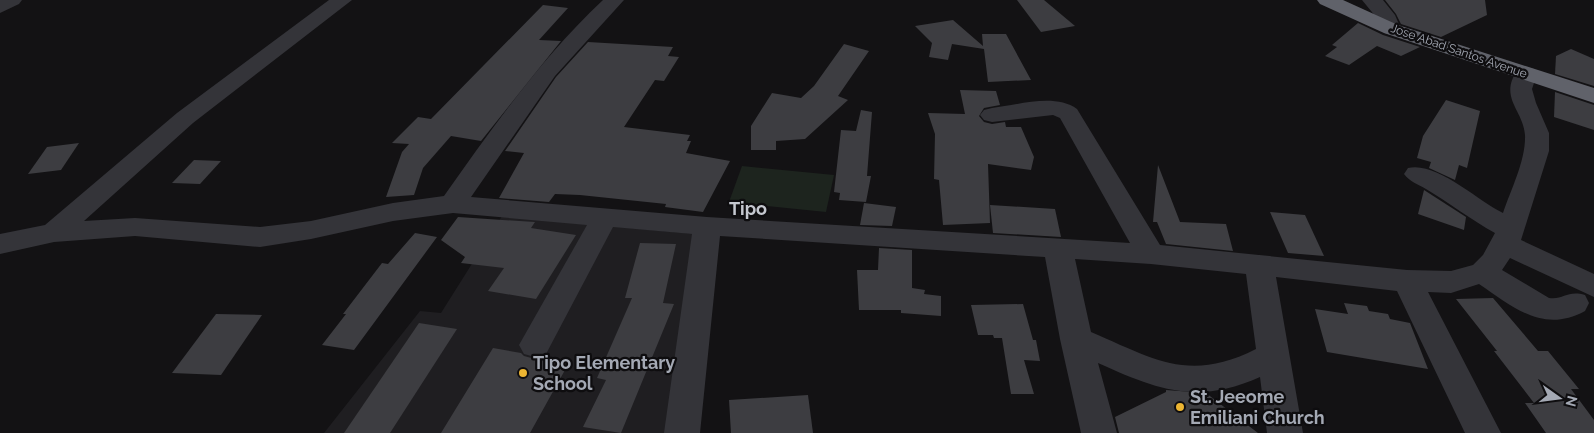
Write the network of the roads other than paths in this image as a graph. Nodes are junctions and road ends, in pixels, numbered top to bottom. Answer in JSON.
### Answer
{"nodes":[{"id":1,"x":12,"y":0,"type":"edge"},
{"id":2,"x":342,"y":0,"type":"edge"},
{"id":3,"x":614,"y":0,"type":"edge"},
{"id":4,"x":1326,"y":0,"type":"edge"},
{"id":5,"x":1372,"y":0,"type":"edge"},
{"id":6,"x":0,"y":7,"type":"edge"},
{"id":7,"x":1391,"y":29,"type":"junction"},
{"id":8,"x":1526,"y":74,"type":"junction"},
{"id":9,"x":1594,"y":96,"type":"edge"},
{"id":10,"x":992,"y":114,"type":"dead end"},
{"id":11,"x":1417,"y":174,"type":"dead end"},
{"id":12,"x":453,"y":204,"type":"junction"},
{"id":13,"x":604,"y":218,"type":"junction"},
{"id":14,"x":707,"y":226,"type":"junction"},
{"id":15,"x":54,"y":233,"type":"junction"},
{"id":16,"x":1508,"y":236,"type":"junction"},
{"id":17,"x":0,"y":244,"type":"edge"},
{"id":18,"x":1058,"y":249,"type":"junction"},
{"id":19,"x":1151,"y":254,"type":"junction"},
{"id":20,"x":1259,"y":264,"type":"junction"},
{"id":21,"x":1483,"y":272,"type":"junction"},
{"id":22,"x":1407,"y":281,"type":"junction"},
{"id":23,"x":1584,"y":295,"type":"edge"},
{"id":24,"x":1076,"y":339,"type":"junction"},
{"id":25,"x":535,"y":345,"type":"dead end"},
{"id":26,"x":1272,"y":356,"type":"junction"},
{"id":27,"x":682,"y":433,"type":"edge"},
{"id":28,"x":1099,"y":433,"type":"edge"},
{"id":29,"x":1285,"y":433,"type":"edge"},
{"id":30,"x":1483,"y":433,"type":"edge"}],
"edges":[{"from":1,"to":6,"type":"street"},
{"from":2,"to":15,"type":"street"},
{"from":3,"to":12,"type":"street"},
{"from":4,"to":7,"type":"highway","name":"Jose Abad Santos Avenue"},
{"from":5,"to":7,"type":"street"},
{"from":7,"to":8,"type":"highway","name":"Jose Abad Santos Avenue"},
{"from":8,"to":9,"type":"highway","name":"Jose Abad Santos Avenue"},
{"from":8,"to":16,"type":"street"},
{"from":10,"to":19,"type":"street"},
{"from":11,"to":16,"type":"street"},
{"from":12,"to":13,"type":"street"},
{"from":12,"to":15,"type":"street"},
{"from":13,"to":14,"type":"street"},
{"from":13,"to":25,"type":"street"},
{"from":14,"to":18,"type":"street"},
{"from":14,"to":27,"type":"street"},
{"from":15,"to":17,"type":"street"},
{"from":16,"to":21,"type":"street"},
{"from":16,"to":23,"type":"street"},
{"from":18,"to":19,"type":"street"},
{"from":18,"to":24,"type":"street"},
{"from":19,"to":20,"type":"street"},
{"from":20,"to":22,"type":"street"},
{"from":20,"to":26,"type":"street"},
{"from":21,"to":22,"type":"street"},
{"from":21,"to":23,"type":"street"},
{"from":22,"to":30,"type":"street"},
{"from":24,"to":26,"type":"street"},
{"from":24,"to":28,"type":"street"},
{"from":26,"to":29,"type":"street"}]}
